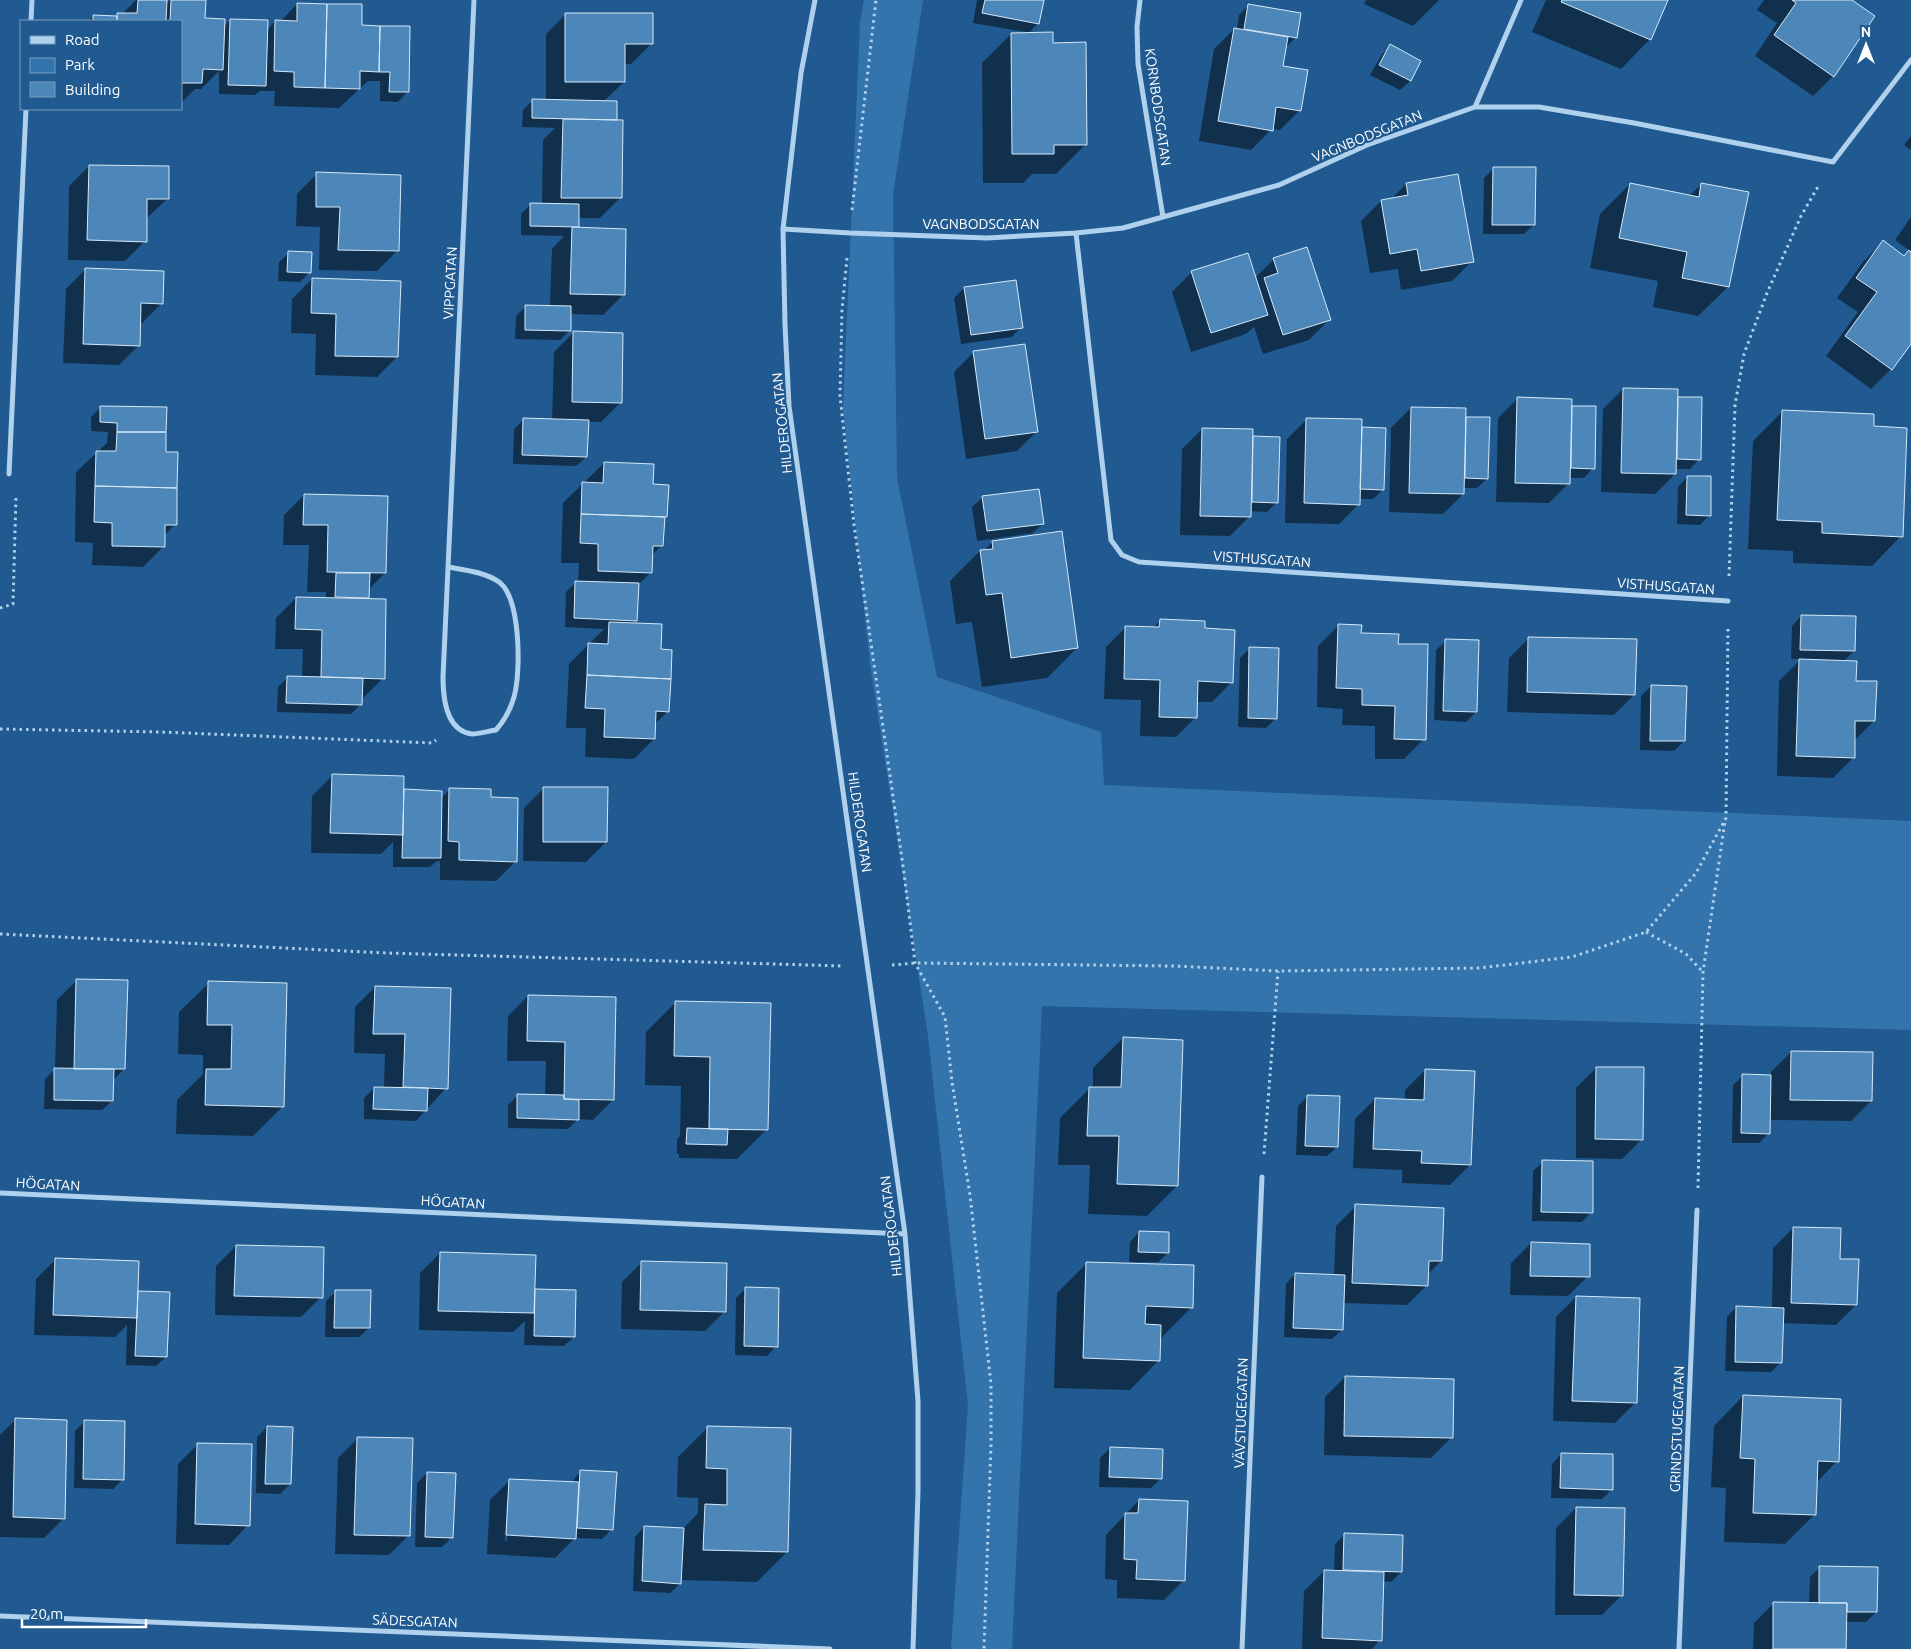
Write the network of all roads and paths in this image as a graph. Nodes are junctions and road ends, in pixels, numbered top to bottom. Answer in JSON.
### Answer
{"nodes":[{"id":1,"x":32,"y":0,"type":"edge"},
{"id":2,"x":474,"y":0,"type":"edge"},
{"id":3,"x":815,"y":0,"type":"edge"},
{"id":4,"x":876,"y":0,"type":"edge"},
{"id":5,"x":1140,"y":0,"type":"edge"},
{"id":6,"x":1521,"y":0,"type":"edge"},
{"id":7,"x":31,"y":20,"type":"edge"},
{"id":8,"x":1911,"y":60,"type":"edge"},
{"id":9,"x":1475,"y":107,"type":"junction"},
{"id":10,"x":26,"y":110,"type":"edge"},
{"id":11,"x":1833,"y":162,"type":"junction"},
{"id":12,"x":1163,"y":217,"type":"junction"},
{"id":13,"x":783,"y":229,"type":"junction"},
{"id":14,"x":850,"y":234,"type":"junction"},
{"id":15,"x":1076,"y":234,"type":"junction"},
{"id":16,"x":9,"y":474,"type":"joint"},
{"id":17,"x":448,"y":566,"type":"junction"},
{"id":18,"x":1728,"y":601,"type":"junction"},
{"id":19,"x":0,"y":608,"type":"edge"},
{"id":20,"x":456,"y":726,"type":"junction"},
{"id":21,"x":0,"y":729,"type":"edge"},
{"id":22,"x":1726,"y":818,"type":"junction"},
{"id":23,"x":1646,"y":932,"type":"junction"},
{"id":24,"x":0,"y":934,"type":"edge"},
{"id":25,"x":915,"y":963,"type":"junction"},
{"id":26,"x":869,"y":966,"type":"junction"},
{"id":27,"x":1278,"y":971,"type":"junction"},
{"id":28,"x":1703,"y":972,"type":"junction"},
{"id":29,"x":1262,"y":1178,"type":"joint"},
{"id":30,"x":0,"y":1193,"type":"edge"},
{"id":31,"x":1697,"y":1210,"type":"joint"},
{"id":32,"x":905,"y":1234,"type":"junction"},
{"id":33,"x":0,"y":1616,"type":"edge"},
{"id":34,"x":830,"y":1649,"type":"edge"},
{"id":35,"x":913,"y":1649,"type":"edge"},
{"id":36,"x":984,"y":1649,"type":"edge"},
{"id":37,"x":1242,"y":1649,"type":"edge"},
{"id":38,"x":1679,"y":1649,"type":"edge"}],
"edges":[{"from":1,"to":7,"type":"street"},
{"from":2,"to":17,"type":"street","name":"VIPPGATAN"},
{"from":3,"to":13,"type":"street","name":"HILDEROGATAN"},
{"from":4,"to":14,"type":"path"},
{"from":5,"to":12,"type":"street","name":"KORNBODSGATAN"},
{"from":6,"to":9,"type":"street"},
{"from":8,"to":11,"type":"street"},
{"from":9,"to":11,"type":"street","name":"VAGNBODSGATAN"},
{"from":9,"to":12,"type":"street","name":"VAGNBODSGATAN"},
{"from":10,"to":16,"type":"street"},
{"from":11,"to":18,"type":"path"},
{"from":12,"to":15,"type":"street","name":"VAGNBODSGATAN"},
{"from":13,"to":14,"type":"street","name":"VAGNBODSGATAN"},
{"from":13,"to":26,"type":"street","name":"HILDEROGATAN"},
{"from":14,"to":15,"type":"street","name":"VAGNBODSGATAN"},
{"from":14,"to":25,"type":"path"},
{"from":15,"to":18,"type":"street","name":"VISTHUSGATAN"},
{"from":16,"to":19,"type":"path"},
{"from":17,"to":20,"type":"street","name":"VIPPGATAN"},
{"from":17,"to":20,"type":"street"},
{"from":18,"to":22,"type":"path"},
{"from":20,"to":21,"type":"path"},
{"from":22,"to":23,"type":"path"},
{"from":22,"to":28,"type":"path"},
{"from":23,"to":27,"type":"path"},
{"from":23,"to":28,"type":"path"},
{"from":24,"to":26,"type":"path"},
{"from":25,"to":26,"type":"path"},
{"from":25,"to":27,"type":"path"},
{"from":25,"to":36,"type":"path"},
{"from":26,"to":32,"type":"street","name":"HILDEROGATAN"},
{"from":27,"to":29,"type":"path"},
{"from":28,"to":31,"type":"path"},
{"from":29,"to":37,"type":"street","name":"VÄVSTUGEGATAN"},
{"from":30,"to":32,"type":"street","name":"HÖGATAN"},
{"from":31,"to":38,"type":"street","name":"GRINDSTUGEGATAN"},
{"from":32,"to":35,"type":"street","name":"HILDEROGATAN"},
{"from":33,"to":34,"type":"street","name":"SÄDESGATAN"}]}
